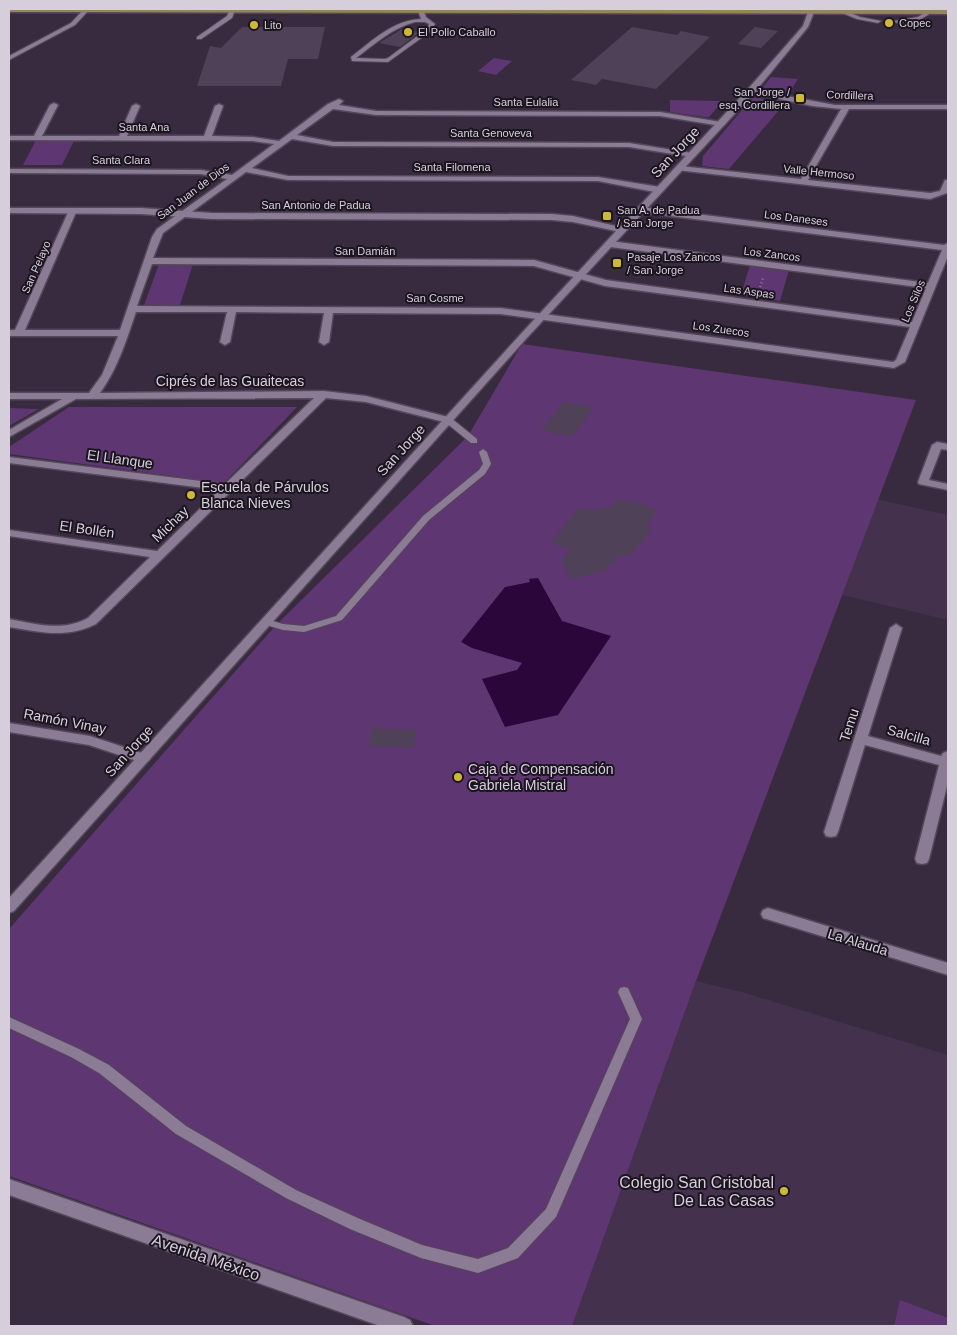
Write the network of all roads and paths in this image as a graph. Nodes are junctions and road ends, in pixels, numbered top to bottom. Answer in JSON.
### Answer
{"nodes":[{"id":1,"x":487,"y":9,"type":"edge"},
{"id":2,"x":9,"y":10,"type":"edge"},
{"id":3,"x":86,"y":10,"type":"junction"},
{"id":4,"x":232,"y":10,"type":"junction"},
{"id":5,"x":421,"y":11,"type":"junction"},
{"id":6,"x":467,"y":11,"type":"junction"},
{"id":7,"x":811,"y":12,"type":"junction"},
{"id":8,"x":844,"y":12,"type":"junction"},
{"id":9,"x":929,"y":12,"type":"junction"},
{"id":10,"x":948,"y":12,"type":"edge"},
{"id":11,"x":426,"y":20,"type":"junction"},
{"id":12,"x":878,"y":21,"type":"dead end"},
{"id":13,"x":897,"y":21,"type":"dead end"},
{"id":14,"x":199,"y":38,"type":"dead end"},
{"id":15,"x":9,"y":58,"type":"edge"},
{"id":16,"x":752,"y":91,"type":"junction"},
{"id":17,"x":335,"y":103,"type":"joint"},
{"id":18,"x":54,"y":105,"type":"dead end"},
{"id":19,"x":136,"y":106,"type":"dead end"},
{"id":20,"x":219,"y":106,"type":"dead end"},
{"id":21,"x":846,"y":107,"type":"junction"},
{"id":22,"x":948,"y":107,"type":"edge"},
{"id":23,"x":721,"y":124,"type":"junction"},
{"id":24,"x":290,"y":136,"type":"junction"},
{"id":25,"x":9,"y":138,"type":"edge"},
{"id":26,"x":37,"y":138,"type":"junction"},
{"id":27,"x":122,"y":138,"type":"junction"},
{"id":28,"x":207,"y":138,"type":"junction"},
{"id":29,"x":280,"y":143,"type":"junction"},
{"id":30,"x":692,"y":155,"type":"junction"},
{"id":31,"x":680,"y":168,"type":"junction"},
{"id":32,"x":243,"y":169,"type":"junction"},
{"id":33,"x":9,"y":171,"type":"edge"},
{"id":34,"x":232,"y":177,"type":"junction"},
{"id":35,"x":803,"y":182,"type":"junction"},
{"id":36,"x":948,"y":182,"type":"edge"},
{"id":37,"x":660,"y":190,"type":"junction"},
{"id":38,"x":9,"y":210,"type":"edge"},
{"id":39,"x":73,"y":210,"type":"junction"},
{"id":40,"x":641,"y":210,"type":"junction"},
{"id":41,"x":182,"y":213,"type":"junction"},
{"id":42,"x":622,"y":230,"type":"junction"},
{"id":43,"x":610,"y":244,"type":"junction"},
{"id":44,"x":948,"y":247,"type":"edge"},
{"id":45,"x":148,"y":261,"type":"junction"},
{"id":46,"x":767,"y":264,"type":"junction"},
{"id":47,"x":580,"y":276,"type":"junction"},
{"id":48,"x":932,"y":286,"type":"junction"},
{"id":49,"x":756,"y":304,"type":"junction"},
{"id":50,"x":132,"y":309,"type":"junction"},
{"id":51,"x":232,"y":310,"type":"junction"},
{"id":52,"x":329,"y":310,"type":"junction"},
{"id":53,"x":541,"y":318,"type":"junction"},
{"id":54,"x":915,"y":325,"type":"junction"},
{"id":55,"x":9,"y":333,"type":"edge"},
{"id":56,"x":19,"y":333,"type":"junction"},
{"id":57,"x":124,"y":333,"type":"junction"},
{"id":58,"x":225,"y":342,"type":"dead end"},
{"id":59,"x":324,"y":342,"type":"dead end"},
{"id":60,"x":897,"y":364,"type":"joint"},
{"id":61,"x":324,"y":394,"type":"junction"},
{"id":62,"x":9,"y":396,"type":"edge"},
{"id":63,"x":74,"y":396,"type":"junction"},
{"id":64,"x":92,"y":396,"type":"junction"},
{"id":65,"x":448,"y":420,"type":"junction"},
{"id":66,"x":9,"y":434,"type":"edge"},
{"id":67,"x":474,"y":441,"type":"dead end"},
{"id":68,"x":943,"y":446,"type":"edge"},
{"id":69,"x":483,"y":452,"type":"dead end"},
{"id":70,"x":9,"y":460,"type":"edge"},
{"id":71,"x":948,"y":487,"type":"edge"},
{"id":72,"x":228,"y":488,"type":"junction"},
{"id":73,"x":9,"y":534,"type":"edge"},
{"id":74,"x":160,"y":555,"type":"junction"},
{"id":75,"x":266,"y":622,"type":"junction"},
{"id":76,"x":9,"y":623,"type":"edge"},
{"id":77,"x":896,"y":628,"type":"dead end"},
{"id":78,"x":9,"y":727,"type":"edge"},
{"id":79,"x":861,"y":739,"type":"junction"},
{"id":80,"x":143,"y":758,"type":"junction"},
{"id":81,"x":948,"y":761,"type":"edge"},
{"id":82,"x":831,"y":832,"type":"dead end"},
{"id":83,"x":922,"y":858,"type":"dead end"},
{"id":84,"x":9,"y":907,"type":"edge"},
{"id":85,"x":768,"y":914,"type":"dead end"},
{"id":86,"x":948,"y":969,"type":"edge"},
{"id":87,"x":624,"y":992,"type":"dead end"},
{"id":88,"x":9,"y":1022,"type":"edge"},
{"id":89,"x":9,"y":1187,"type":"edge"},
{"id":90,"x":404,"y":1326,"type":"edge"}],
"edges":[{"from":1,"to":6,"type":"main road"},
{"from":2,"to":3,"type":"main road"},
{"from":3,"to":4,"type":"main road"},
{"from":3,"to":15,"type":"lane"},
{"from":4,"to":5,"type":"main road"},
{"from":4,"to":14,"type":"lane"},
{"from":5,"to":6,"type":"main road"},
{"from":5,"to":11,"type":"lane"},
{"from":6,"to":7,"type":"main road"},
{"from":7,"to":8,"type":"main road"},
{"from":7,"to":16,"type":"street","name":"San Jorge"},
{"from":8,"to":9,"type":"main road"},
{"from":8,"to":12,"type":"lane"},
{"from":9,"to":10,"type":"main road"},
{"from":9,"to":13,"type":"lane"},
{"from":11,"to":11,"type":"lane"},
{"from":16,"to":21,"type":"street","name":"Cordillera"},
{"from":16,"to":23,"type":"street","name":"San Jorge"},
{"from":17,"to":23,"type":"street","name":"Santa Eulalia"},
{"from":17,"to":24,"type":"street","name":"San Juan de Dios"},
{"from":18,"to":26,"type":"street"},
{"from":19,"to":27,"type":"street"},
{"from":20,"to":28,"type":"street"},
{"from":21,"to":22,"type":"street","name":"Cordillera"},
{"from":21,"to":35,"type":"street"},
{"from":23,"to":30,"type":"street","name":"San Jorge"},
{"from":24,"to":29,"type":"street","name":"San Juan de Dios"},
{"from":24,"to":30,"type":"street","name":"Santa Genoveva"},
{"from":25,"to":26,"type":"street","name":"Santa Ana"},
{"from":26,"to":27,"type":"street","name":"Santa Ana"},
{"from":27,"to":28,"type":"street","name":"Santa Ana"},
{"from":28,"to":29,"type":"street","name":"Santa Ana"},
{"from":29,"to":32,"type":"street","name":"San Juan de Dios"},
{"from":30,"to":31,"type":"street","name":"San Jorge"},
{"from":31,"to":35,"type":"street","name":"Valle Hermoso"},
{"from":31,"to":37,"type":"street","name":"San Jorge"},
{"from":32,"to":34,"type":"street","name":"San Juan de Dios"},
{"from":32,"to":37,"type":"street","name":"Santa Filomena"},
{"from":33,"to":34,"type":"street","name":"Santa Clara"},
{"from":34,"to":41,"type":"street","name":"San Juan de Dios"},
{"from":35,"to":36,"type":"street","name":"Valle Hermoso"},
{"from":37,"to":40,"type":"street","name":"San Jorge"},
{"from":38,"to":39,"type":"street","name":"San Antonio de Padua"},
{"from":39,"to":41,"type":"street","name":"San Antonio de Padua"},
{"from":39,"to":56,"type":"street","name":"San Pelayo"},
{"from":40,"to":42,"type":"street","name":"San Jorge"},
{"from":40,"to":44,"type":"street","name":"Los Daneses"},
{"from":41,"to":42,"type":"street","name":"San Antonio de Padua"},
{"from":41,"to":45,"type":"street","name":"San Juan de Dios"},
{"from":42,"to":43,"type":"street","name":"San Jorge"},
{"from":43,"to":46,"type":"street","name":"Los Zancos"},
{"from":43,"to":47,"type":"street","name":"San Jorge"},
{"from":44,"to":48,"type":"street","name":"Los Silos"},
{"from":45,"to":47,"type":"street","name":"San Damián"},
{"from":45,"to":50,"type":"street","name":"San Juan de Dios"},
{"from":46,"to":48,"type":"street","name":"Los Zancos"},
{"from":46,"to":49,"type":"path"},
{"from":47,"to":49,"type":"street","name":"Las Aspas"},
{"from":47,"to":53,"type":"street","name":"San Jorge"},
{"from":48,"to":54,"type":"street","name":"Los Silos"},
{"from":49,"to":54,"type":"street","name":"Las Aspas"},
{"from":50,"to":51,"type":"street","name":"San Cosme"},
{"from":50,"to":57,"type":"street","name":"San Juan de Dios"},
{"from":51,"to":52,"type":"street","name":"San Cosme"},
{"from":51,"to":58,"type":"street"},
{"from":52,"to":53,"type":"street","name":"San Cosme"},
{"from":52,"to":59,"type":"street"},
{"from":53,"to":60,"type":"street","name":"Los Zuecos"},
{"from":53,"to":65,"type":"street","name":"San Jorge"},
{"from":54,"to":60,"type":"street","name":"Los Silos"},
{"from":55,"to":56,"type":"street"},
{"from":56,"to":57,"type":"street"},
{"from":57,"to":64,"type":"street","name":"San Juan de Dios"},
{"from":61,"to":64,"type":"street","name":"Ciprés de las Guaitecas"},
{"from":61,"to":65,"type":"street","name":"Ciprés de las Guaitecas"},
{"from":61,"to":72,"type":"street","name":"Michay"},
{"from":62,"to":63,"type":"street","name":"Ciprés de las Guaitecas"},
{"from":63,"to":64,"type":"street","name":"Ciprés de las Guaitecas"},
{"from":63,"to":66,"type":"street"},
{"from":65,"to":67,"type":"lane"},
{"from":65,"to":75,"type":"street","name":"San Jorge"},
{"from":68,"to":71,"type":"street"},
{"from":69,"to":75,"type":"lane"},
{"from":70,"to":72,"type":"street","name":"El Llanque"},
{"from":72,"to":74,"type":"street","name":"Michay"},
{"from":73,"to":74,"type":"street","name":"El Bollén"},
{"from":74,"to":76,"type":"street","name":"Michay"},
{"from":75,"to":80,"type":"street","name":"San Jorge"},
{"from":77,"to":79,"type":"street","name":"Temu"},
{"from":78,"to":80,"type":"street","name":"Ramón Vinay"},
{"from":79,"to":81,"type":"street","name":"Salcilla"},
{"from":79,"to":82,"type":"street","name":"Temu"},
{"from":80,"to":84,"type":"street","name":"San Jorge"},
{"from":81,"to":83,"type":"street"},
{"from":85,"to":86,"type":"street","name":"La Alauda"},
{"from":87,"to":88,"type":"lane"},
{"from":89,"to":90,"type":"street","name":"Avenida México"}]}
